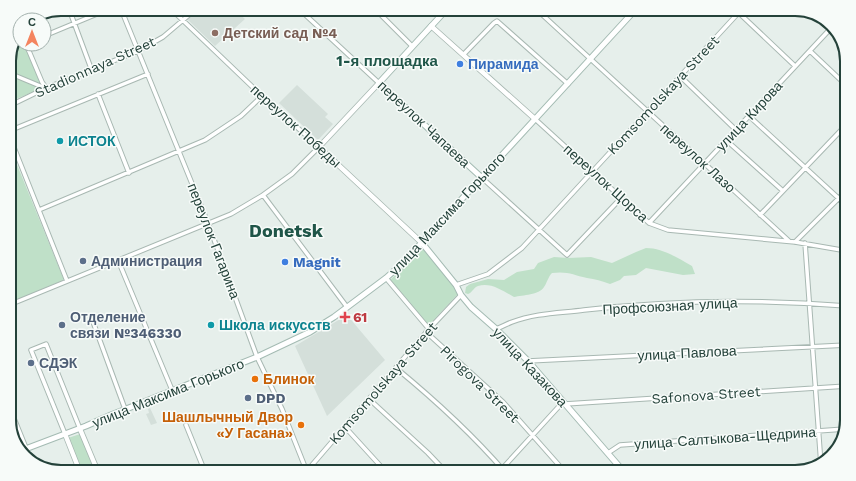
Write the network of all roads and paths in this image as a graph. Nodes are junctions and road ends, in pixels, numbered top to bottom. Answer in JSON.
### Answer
{"nodes":[{"id":1,"x":72,"y":16,"type":"edge"},
{"id":2,"x":91,"y":16,"type":"edge"},
{"id":3,"x":124,"y":16,"type":"edge"},
{"id":4,"x":179,"y":16,"type":"edge"},
{"id":5,"x":188,"y":16,"type":"edge"},
{"id":6,"x":307,"y":16,"type":"edge"},
{"id":7,"x":382,"y":16,"type":"edge"},
{"id":8,"x":440,"y":16,"type":"edge"},
{"id":9,"x":544,"y":16,"type":"edge"},
{"id":10,"x":630,"y":16,"type":"edge"},
{"id":11,"x":736,"y":16,"type":"edge"},
{"id":12,"x":742,"y":16,"type":"edge"},
{"id":13,"x":184,"y":20,"type":"junction"},
{"id":14,"x":74,"y":23,"type":"junction"},
{"id":15,"x":431,"y":26,"type":"junction"},
{"id":16,"x":828,"y":31,"type":"edge"},
{"id":17,"x":52,"y":33,"type":"edge"},
{"id":18,"x":412,"y":46,"type":"junction"},
{"id":19,"x":138,"y":51,"type":"junction"},
{"id":20,"x":810,"y":51,"type":"junction"},
{"id":21,"x":29,"y":52,"type":"edge"},
{"id":22,"x":464,"y":54,"type":"junction"},
{"id":23,"x":590,"y":59,"type":"junction"},
{"id":24,"x":795,"y":66,"type":"junction"},
{"id":25,"x":92,"y":71,"type":"junction"},
{"id":26,"x":148,"y":74,"type":"junction"},
{"id":27,"x":16,"y":76,"type":"edge"},
{"id":28,"x":680,"y":76,"type":"junction"},
{"id":29,"x":840,"y":79,"type":"edge"},
{"id":30,"x":379,"y":82,"type":"junction"},
{"id":31,"x":568,"y":84,"type":"junction"},
{"id":32,"x":46,"y":88,"type":"junction"},
{"id":33,"x":98,"y":94,"type":"junction"},
{"id":34,"x":262,"y":96,"type":"junction"},
{"id":35,"x":16,"y":103,"type":"edge"},
{"id":36,"x":647,"y":112,"type":"junction"},
{"id":37,"x":749,"y":116,"type":"junction"},
{"id":38,"x":536,"y":119,"type":"junction"},
{"id":39,"x":16,"y":128,"type":"edge"},
{"id":40,"x":736,"y":130,"type":"junction"},
{"id":41,"x":840,"y":131,"type":"edge"},
{"id":42,"x":726,"y":140,"type":"junction"},
{"id":43,"x":319,"y":146,"type":"junction"},
{"id":44,"x":180,"y":151,"type":"junction"},
{"id":45,"x":16,"y":152,"type":"edge"},
{"id":46,"x":704,"y":164,"type":"junction"},
{"id":47,"x":805,"y":168,"type":"junction"},
{"id":48,"x":593,"y":171,"type":"junction"},
{"id":49,"x":129,"y":173,"type":"junction"},
{"id":50,"x":481,"y":177,"type":"junction"},
{"id":51,"x":783,"y":191,"type":"junction"},
{"id":52,"x":263,"y":195,"type":"junction"},
{"id":53,"x":622,"y":197,"type":"junction"},
{"id":54,"x":839,"y":199,"type":"joint"},
{"id":55,"x":39,"y":210,"type":"junction"},
{"id":56,"x":760,"y":215,"type":"junction"},
{"id":57,"x":208,"y":223,"type":"junction"},
{"id":58,"x":649,"y":223,"type":"junction"},
{"id":59,"x":539,"y":229,"type":"junction"},
{"id":60,"x":789,"y":241,"type":"junction"},
{"id":61,"x":795,"y":242,"type":"junction"},
{"id":62,"x":422,"y":243,"type":"junction"},
{"id":63,"x":805,"y":243,"type":"junction"},
{"id":64,"x":840,"y":250,"type":"edge"},
{"id":65,"x":118,"y":260,"type":"junction"},
{"id":66,"x":386,"y":278,"type":"junction"},
{"id":67,"x":67,"y":281,"type":"junction"},
{"id":68,"x":456,"y":285,"type":"junction"},
{"id":69,"x":461,"y":295,"type":"junction"},
{"id":70,"x":16,"y":302,"type":"edge"},
{"id":71,"x":809,"y":303,"type":"junction"},
{"id":72,"x":840,"y":305,"type":"edge"},
{"id":73,"x":347,"y":308,"type":"junction"},
{"id":74,"x":92,"y":319,"type":"dead end"},
{"id":75,"x":496,"y":329,"type":"junction"},
{"id":76,"x":427,"y":331,"type":"junction"},
{"id":77,"x":840,"y":345,"type":"edge"},
{"id":78,"x":812,"y":347,"type":"junction"},
{"id":79,"x":257,"y":356,"type":"junction"},
{"id":80,"x":528,"y":361,"type":"junction"},
{"id":81,"x":396,"y":368,"type":"junction"},
{"id":82,"x":840,"y":387,"type":"edge"},
{"id":83,"x":815,"y":389,"type":"junction"},
{"id":84,"x":172,"y":390,"type":"junction"},
{"id":85,"x":369,"y":399,"type":"junction"},
{"id":86,"x":564,"y":403,"type":"junction"},
{"id":87,"x":125,"y":409,"type":"junction"},
{"id":88,"x":16,"y":424,"type":"edge"},
{"id":89,"x":186,"y":425,"type":"dead end"},
{"id":90,"x":345,"y":427,"type":"junction"},
{"id":91,"x":80,"y":429,"type":"junction"},
{"id":92,"x":839,"y":429,"type":"edge"},
{"id":93,"x":818,"y":431,"type":"junction"},
{"id":94,"x":65,"y":434,"type":"junction"},
{"id":95,"x":532,"y":436,"type":"junction"},
{"id":96,"x":26,"y":448,"type":"joint"},
{"id":97,"x":608,"y":453,"type":"junction"},
{"id":98,"x":820,"y":457,"type":"edge"},
{"id":99,"x":77,"y":465,"type":"edge"},
{"id":100,"x":95,"y":465,"type":"edge"},
{"id":101,"x":202,"y":465,"type":"edge"},
{"id":102,"x":304,"y":465,"type":"edge"},
{"id":103,"x":313,"y":465,"type":"edge"},
{"id":104,"x":380,"y":465,"type":"edge"},
{"id":105,"x":439,"y":465,"type":"edge"},
{"id":106,"x":497,"y":465,"type":"edge"},
{"id":107,"x":507,"y":465,"type":"edge"},
{"id":108,"x":559,"y":465,"type":"edge"},
{"id":109,"x":618,"y":465,"type":"edge"}],
"edges":[{"from":1,"to":14,"type":"street"},
{"from":2,"to":14,"type":"street"},
{"from":3,"to":19,"type":"street","name":"переулок Гагарина"},
{"from":4,"to":13,"type":"street","name":"переулок Победы"},
{"from":5,"to":13,"type":"street","name":"Stadionnaya Street"},
{"from":6,"to":30,"type":"street","name":"переулок Чапаева"},
{"from":7,"to":18,"type":"street"},
{"from":8,"to":15,"type":"main road"},
{"from":9,"to":23,"type":"street","name":"переулок Лазо"},
{"from":10,"to":23,"type":"main road","name":"улица Максима Горького"},
{"from":11,"to":28,"type":"street","name":"Komsomolskaya Street"},
{"from":12,"to":24,"type":"street"},
{"from":13,"to":19,"type":"street","name":"Stadionnaya Street"},
{"from":13,"to":34,"type":"street","name":"переулок Победы"},
{"from":14,"to":17,"type":"street"},
{"from":14,"to":25,"type":"street"},
{"from":15,"to":18,"type":"main road"},
{"from":15,"to":22,"type":"street","name":"переулок Щорса"},
{"from":16,"to":20,"type":"street","name":"улица Кирова"},
{"from":18,"to":30,"type":"main road"},
{"from":19,"to":25,"type":"street","name":"Stadionnaya Street"},
{"from":19,"to":26,"type":"street","name":"переулок Гагарина"},
{"from":20,"to":24,"type":"street","name":"улица Кирова"},
{"from":20,"to":29,"type":"street"},
{"from":21,"to":32,"type":"street"},
{"from":22,"to":31,"type":"street"},
{"from":22,"to":38,"type":"street","name":"переулок Щорса"},
{"from":23,"to":31,"type":"main road","name":"улица Максима Горького"},
{"from":23,"to":36,"type":"street","name":"переулок Лазо"},
{"from":24,"to":37,"type":"street","name":"улица Кирова"},
{"from":25,"to":32,"type":"street","name":"Stadionnaya Street"},
{"from":26,"to":33,"type":"street"},
{"from":26,"to":44,"type":"street","name":"переулок Гагарина"},
{"from":27,"to":32,"type":"street"},
{"from":28,"to":36,"type":"street","name":"Komsomolskaya Street"},
{"from":28,"to":40,"type":"street"},
{"from":30,"to":43,"type":"street"},
{"from":30,"to":50,"type":"main road","name":"переулок Чапаева"},
{"from":31,"to":38,"type":"main road","name":"улица Максима Горького"},
{"from":32,"to":35,"type":"street","name":"Stadionnaya Street"},
{"from":33,"to":39,"type":"street"},
{"from":33,"to":49,"type":"street"},
{"from":34,"to":43,"type":"street","name":"переулок Победы"},
{"from":34,"to":44,"type":"street"},
{"from":36,"to":46,"type":"street","name":"переулок Лазо"},
{"from":36,"to":48,"type":"street","name":"Komsomolskaya Street"},
{"from":37,"to":40,"type":"street","name":"улица Кирова"},
{"from":37,"to":47,"type":"street"},
{"from":38,"to":48,"type":"street","name":"переулок Щорса"},
{"from":38,"to":50,"type":"main road","name":"улица Максима Горького"},
{"from":40,"to":42,"type":"street","name":"улица Кирова"},
{"from":41,"to":47,"type":"street"},
{"from":42,"to":46,"type":"street","name":"улица Кирова"},
{"from":42,"to":51,"type":"street"},
{"from":43,"to":52,"type":"street"},
{"from":43,"to":62,"type":"street","name":"переулок Победы"},
{"from":44,"to":49,"type":"street"},
{"from":44,"to":57,"type":"street","name":"переулок Гагарина"},
{"from":45,"to":55,"type":"street"},
{"from":46,"to":56,"type":"street","name":"переулок Лазо"},
{"from":46,"to":58,"type":"street","name":"улица Кирова"},
{"from":47,"to":51,"type":"street"},
{"from":47,"to":54,"type":"street"},
{"from":48,"to":53,"type":"street","name":"переулок Щорса"},
{"from":48,"to":59,"type":"street","name":"Komsomolskaya Street"},
{"from":49,"to":55,"type":"street"},
{"from":50,"to":59,"type":"street","name":"переулок Чапаева"},
{"from":50,"to":62,"type":"main road","name":"улица Максима Горького"},
{"from":51,"to":56,"type":"street"},
{"from":52,"to":57,"type":"street"},
{"from":52,"to":73,"type":"street"},
{"from":53,"to":58,"type":"street","name":"переулок Щорса"},
{"from":53,"to":59,"type":"street","name":"переулок Чапаева"},
{"from":54,"to":61,"type":"street"},
{"from":55,"to":67,"type":"street"},
{"from":56,"to":60,"type":"street","name":"переулок Лазо"},
{"from":57,"to":65,"type":"street"},
{"from":57,"to":79,"type":"street","name":"переулок Гагарина"},
{"from":58,"to":60,"type":"street","name":"переулок Щорса"},
{"from":59,"to":68,"type":"street","name":"Komsomolskaya Street"},
{"from":60,"to":61,"type":"street","name":"переулок Щорса"},
{"from":61,"to":63,"type":"street","name":"переулок Щорса"},
{"from":62,"to":66,"type":"main road","name":"улица Максима Горького"},
{"from":62,"to":68,"type":"main road","name":"улица Казакова"},
{"from":63,"to":64,"type":"street","name":"переулок Щорса"},
{"from":63,"to":71,"type":"street"},
{"from":65,"to":67,"type":"street"},
{"from":65,"to":84,"type":"street"},
{"from":66,"to":73,"type":"main road","name":"улица Максима Горького"},
{"from":66,"to":76,"type":"street","name":"Pirogova Street"},
{"from":67,"to":70,"type":"street"},
{"from":68,"to":69,"type":"main road","name":"улица Казакова"},
{"from":69,"to":75,"type":"main road","name":"улица Казакова"},
{"from":69,"to":76,"type":"street","name":"Komsomolskaya Street"},
{"from":71,"to":72,"type":"street","name":"Профсоюзная улица"},
{"from":71,"to":75,"type":"street","name":"Профсоюзная улица"},
{"from":71,"to":78,"type":"street"},
{"from":73,"to":79,"type":"main road","name":"улица Максима Горького"},
{"from":74,"to":87,"type":"street"},
{"from":75,"to":80,"type":"main road","name":"улица Казакова"},
{"from":76,"to":81,"type":"street","name":"Komsomolskaya Street"},
{"from":76,"to":95,"type":"street","name":"Pirogova Street"},
{"from":77,"to":78,"type":"street","name":"улица Павлова"},
{"from":78,"to":80,"type":"street","name":"улица Павлова"},
{"from":78,"to":83,"type":"street"},
{"from":79,"to":84,"type":"main road","name":"улица Максима Горького"},
{"from":79,"to":102,"type":"street","name":"переулок Гагарина"},
{"from":80,"to":86,"type":"main road","name":"улица Казакова"},
{"from":81,"to":85,"type":"street","name":"Komsomolskaya Street"},
{"from":81,"to":106,"type":"street"},
{"from":82,"to":83,"type":"street","name":"Safonova Street"},
{"from":83,"to":86,"type":"street","name":"Safonova Street"},
{"from":83,"to":93,"type":"street"},
{"from":84,"to":87,"type":"main road","name":"улица Максима Горького"},
{"from":85,"to":90,"type":"street","name":"Komsomolskaya Street"},
{"from":85,"to":105,"type":"street"},
{"from":86,"to":95,"type":"street"},
{"from":86,"to":97,"type":"main road","name":"улица Казакова"},
{"from":87,"to":91,"type":"main road","name":"улица Максима Горького"},
{"from":88,"to":96,"type":"street"},
{"from":89,"to":101,"type":"street"},
{"from":90,"to":103,"type":"street","name":"Komsomolskaya Street"},
{"from":90,"to":104,"type":"street"},
{"from":91,"to":94,"type":"main road","name":"улица Максима Горького"},
{"from":91,"to":94,"type":"street"},
{"from":91,"to":100,"type":"street"},
{"from":92,"to":93,"type":"street","name":"улица Салтыкова-Щедрина"},
{"from":93,"to":97,"type":"street","name":"улица Салтыкова-Щедрина"},
{"from":93,"to":98,"type":"street"},
{"from":94,"to":96,"type":"main road","name":"улица Максима Горького"},
{"from":94,"to":99,"type":"street"},
{"from":95,"to":107,"type":"street"},
{"from":95,"to":108,"type":"street","name":"Pirogova Street"},
{"from":97,"to":109,"type":"main road","name":"улица Казакова"}]}
